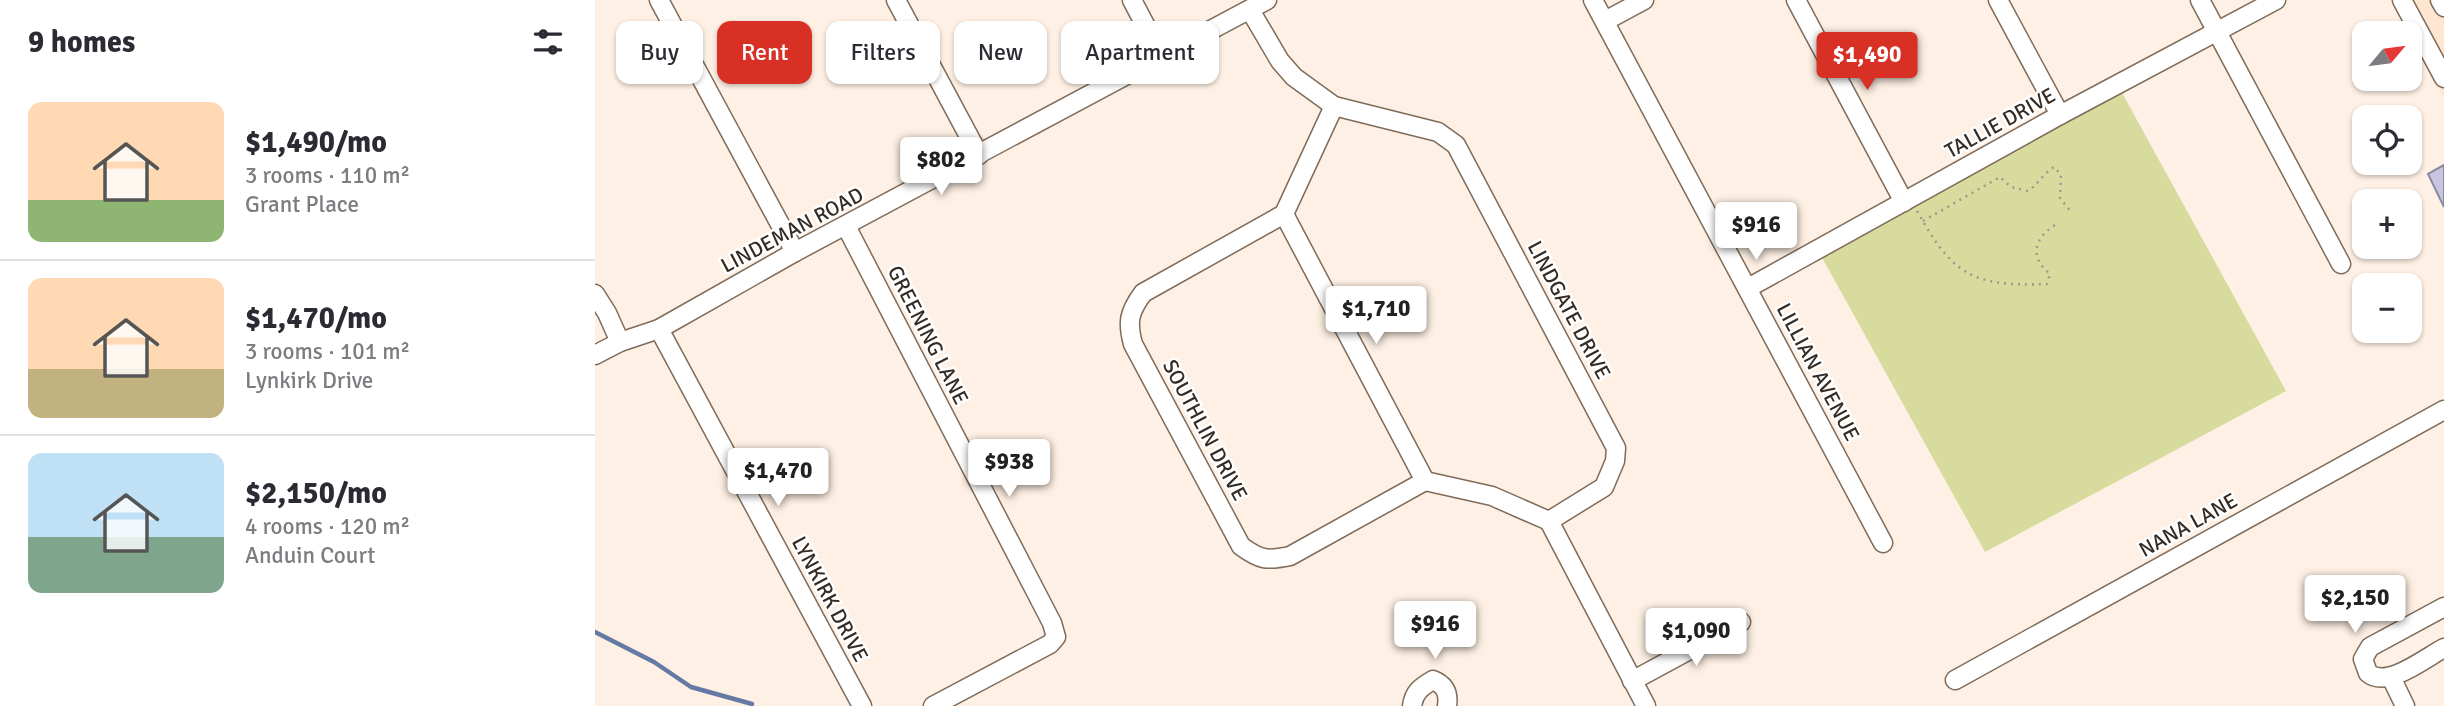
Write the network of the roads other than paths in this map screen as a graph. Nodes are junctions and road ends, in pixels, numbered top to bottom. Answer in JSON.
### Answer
{"nodes":[{"id":1,"x":659,"y":0,"type":"edge"},
{"id":2,"x":895,"y":0,"type":"edge"},
{"id":3,"x":1132,"y":0,"type":"edge"},
{"id":4,"x":1267,"y":0,"type":"edge"},
{"id":5,"x":1593,"y":0,"type":"edge"},
{"id":6,"x":1644,"y":0,"type":"edge"},
{"id":7,"x":1796,"y":0,"type":"edge"},
{"id":8,"x":1998,"y":0,"type":"edge"},
{"id":9,"x":2200,"y":0,"type":"edge"},
{"id":10,"x":2276,"y":0,"type":"edge"},
{"id":11,"x":2402,"y":0,"type":"edge"},
{"id":12,"x":2440,"y":0,"type":"edge"},
{"id":13,"x":2444,"y":7,"type":"edge"},
{"id":14,"x":1249,"y":10,"type":"junction"},
{"id":15,"x":1143,"y":21,"type":"edge"},
{"id":16,"x":1605,"y":21,"type":"junction"},
{"id":17,"x":1219,"y":26,"type":"edge"},
{"id":18,"x":2217,"y":32,"type":"junction"},
{"id":19,"x":2442,"y":68,"type":"edge"},
{"id":20,"x":1112,"y":84,"type":"edge"},
{"id":21,"x":1334,"y":106,"type":"junction"},
{"id":22,"x":2060,"y":115,"type":"junction"},
{"id":23,"x":979,"y":155,"type":"junction"},
{"id":24,"x":1907,"y":200,"type":"junction"},
{"id":25,"x":1284,"y":214,"type":"junction"},
{"id":26,"x":846,"y":226,"type":"junction"},
{"id":27,"x":795,"y":253,"type":"junction"},
{"id":28,"x":2341,"y":264,"type":"dead end"},
{"id":29,"x":1748,"y":288,"type":"junction"},
{"id":30,"x":595,"y":294,"type":"edge"},
{"id":31,"x":659,"y":329,"type":"junction"},
{"id":32,"x":620,"y":342,"type":"junction"},
{"id":33,"x":595,"y":355,"type":"edge"},
{"id":34,"x":2444,"y":410,"type":"edge"},
{"id":35,"x":1425,"y":481,"type":"junction"},
{"id":36,"x":1549,"y":521,"type":"junction"},
{"id":37,"x":1883,"y":543,"type":"dead end"},
{"id":38,"x":2444,"y":607,"type":"edge"},
{"id":39,"x":1741,"y":622,"type":"dead end"},
{"id":40,"x":2444,"y":648,"type":"edge"},
{"id":41,"x":2391,"y":677,"type":"junction"},
{"id":42,"x":1955,"y":680,"type":"dead end"},
{"id":43,"x":1632,"y":681,"type":"junction"},
{"id":44,"x":862,"y":706,"type":"edge"},
{"id":45,"x":933,"y":706,"type":"edge"},
{"id":46,"x":1412,"y":706,"type":"edge"},
{"id":47,"x":1447,"y":706,"type":"edge"},
{"id":48,"x":1646,"y":706,"type":"edge"},
{"id":49,"x":2405,"y":706,"type":"edge"}],
"edges":[{"from":1,"to":27,"type":"street"},
{"from":2,"to":23,"type":"street"},
{"from":3,"to":15,"type":"street"},
{"from":4,"to":14,"type":"street","name":"LINDEMAN ROAD"},
{"from":5,"to":16,"type":"street","name":"LILLIAN AVENUE"},
{"from":6,"to":16,"type":"street"},
{"from":7,"to":24,"type":"street"},
{"from":8,"to":22,"type":"street"},
{"from":9,"to":18,"type":"street"},
{"from":10,"to":18,"type":"street","name":"TALLIE DRIVE"},
{"from":11,"to":19,"type":"street"},
{"from":12,"to":13,"type":"street"},
{"from":14,"to":17,"type":"street","name":"LINDEMAN ROAD"},
{"from":14,"to":21,"type":"street","name":"LINDGATE DRIVE"},
{"from":16,"to":29,"type":"street","name":"LILLIAN AVENUE"},
{"from":18,"to":22,"type":"street","name":"TALLIE DRIVE"},
{"from":18,"to":28,"type":"street"},
{"from":20,"to":23,"type":"street","name":"LINDEMAN ROAD"},
{"from":21,"to":25,"type":"street"},
{"from":21,"to":36,"type":"street","name":"LINDGATE DRIVE"},
{"from":22,"to":24,"type":"street","name":"TALLIE DRIVE"},
{"from":23,"to":26,"type":"street","name":"LINDEMAN ROAD"},
{"from":24,"to":29,"type":"street","name":"TALLIE DRIVE"},
{"from":25,"to":35,"type":"street"},
{"from":25,"to":35,"type":"street","name":"SOUTHLIN DRIVE"},
{"from":26,"to":27,"type":"street","name":"LINDEMAN ROAD"},
{"from":26,"to":45,"type":"street","name":"GREENING LANE"},
{"from":27,"to":31,"type":"street","name":"LINDEMAN ROAD"},
{"from":29,"to":37,"type":"street","name":"LILLIAN AVENUE"},
{"from":30,"to":32,"type":"street"},
{"from":31,"to":32,"type":"street","name":"LINDEMAN ROAD"},
{"from":31,"to":44,"type":"street","name":"LYNKIRK DRIVE"},
{"from":32,"to":33,"type":"street","name":"LINDEMAN ROAD"},
{"from":34,"to":42,"type":"street","name":"NANA LANE"},
{"from":35,"to":36,"type":"street"},
{"from":36,"to":43,"type":"street"},
{"from":38,"to":41,"type":"street"},
{"from":39,"to":43,"type":"street"},
{"from":40,"to":41,"type":"street"},
{"from":41,"to":49,"type":"street"},
{"from":43,"to":48,"type":"street"},
{"from":46,"to":47,"type":"street"}]}
